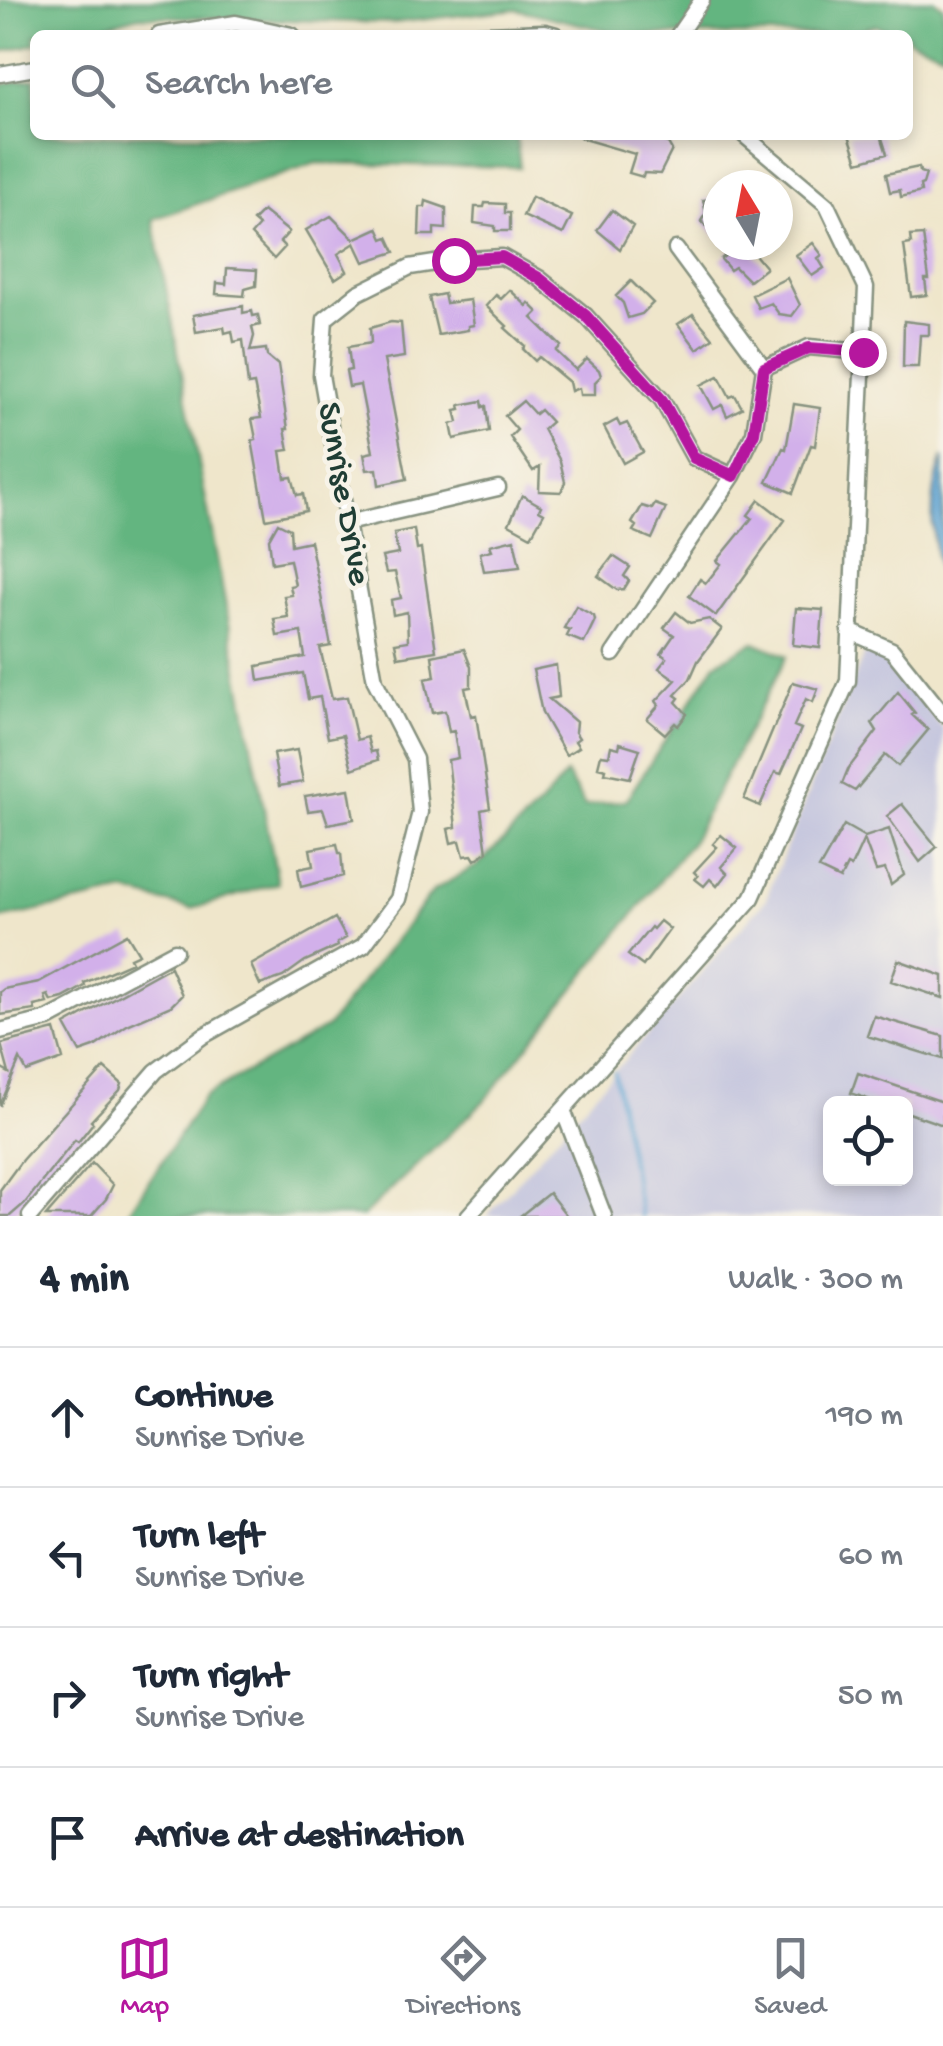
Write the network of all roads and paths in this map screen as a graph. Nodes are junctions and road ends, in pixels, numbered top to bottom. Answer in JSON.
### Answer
{"nodes":[{"id":1,"x":702,"y":0,"type":"edge"},
{"id":2,"x":192,"y":30,"type":"edge"},
{"id":3,"x":269,"y":30,"type":"edge"},
{"id":4,"x":681,"y":30,"type":"edge"},
{"id":5,"x":30,"y":69,"type":"edge"},
{"id":6,"x":0,"y":74,"type":"edge"},
{"id":7,"x":750,"y":140,"type":"edge"},
{"id":8,"x":676,"y":248,"type":"dead end"},
{"id":9,"x":863,"y":352,"type":"junction"},
{"id":10,"x":764,"y":368,"type":"junction"},
{"id":11,"x":734,"y":476,"type":"junction"},
{"id":12,"x":498,"y":488,"type":"dead end"},
{"id":13,"x":347,"y":523,"type":"junction"},
{"id":14,"x":849,"y":631,"type":"junction"},
{"id":15,"x":613,"y":654,"type":"dead end"},
{"id":16,"x":943,"y":714,"type":"edge"},
{"id":17,"x":175,"y":951,"type":"dead end"},
{"id":18,"x":0,"y":1031,"type":"edge"},
{"id":19,"x":563,"y":1110,"type":"junction"},
{"id":20,"x":30,"y":1216,"type":"edge"},
{"id":21,"x":468,"y":1216,"type":"edge"},
{"id":22,"x":604,"y":1216,"type":"edge"}],
"edges":[{"from":1,"to":4,"type":"street"},
{"from":2,"to":3,"type":"street"},
{"from":5,"to":6,"type":"street"},
{"from":7,"to":9,"type":"street"},
{"from":8,"to":10,"type":"street"},
{"from":9,"to":10,"type":"street"},
{"from":9,"to":14,"type":"street"},
{"from":10,"to":11,"type":"street"},
{"from":11,"to":13,"type":"street","name":"Sunrise Drive"},
{"from":11,"to":15,"type":"street"},
{"from":12,"to":13,"type":"street"},
{"from":13,"to":20,"type":"street","name":"Sunrise Drive"},
{"from":14,"to":16,"type":"street"},
{"from":14,"to":19,"type":"street"},
{"from":17,"to":18,"type":"street"},
{"from":19,"to":21,"type":"street"},
{"from":19,"to":22,"type":"street"}]}
